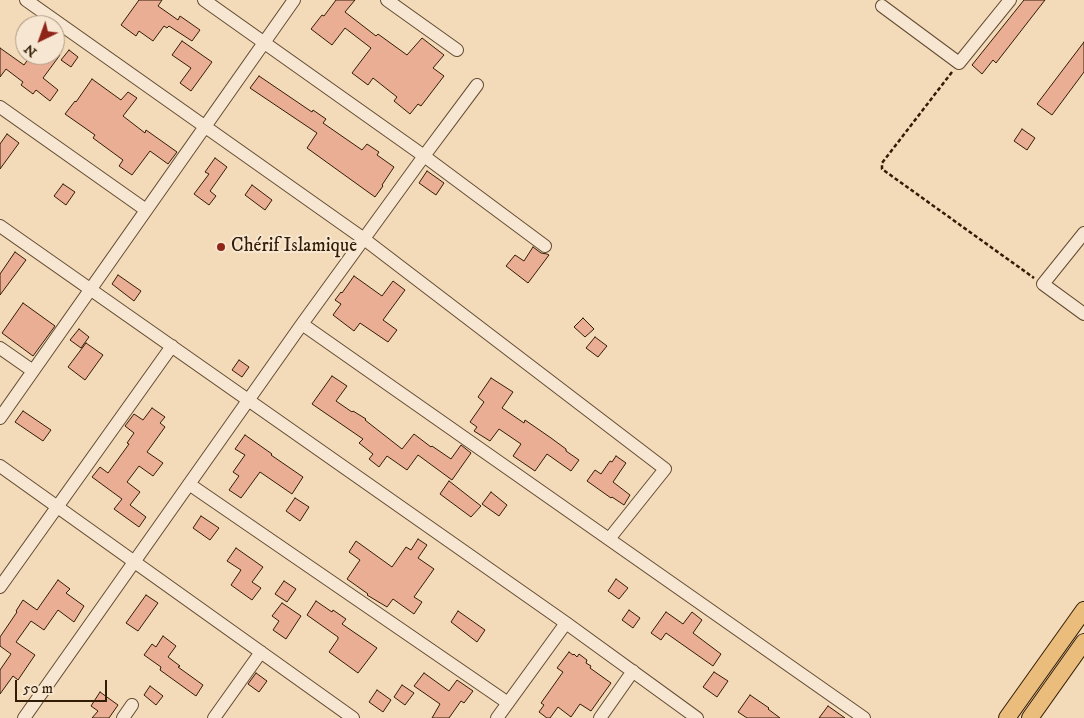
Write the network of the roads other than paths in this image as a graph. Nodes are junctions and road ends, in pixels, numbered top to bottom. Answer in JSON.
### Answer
{"nodes":[{"id":1,"x":26,"y":0,"type":"edge"},
{"id":2,"x":204,"y":0,"type":"edge"},
{"id":3,"x":294,"y":0,"type":"edge"},
{"id":4,"x":388,"y":0,"type":"edge"},
{"id":5,"x":1010,"y":0,"type":"edge"},
{"id":6,"x":882,"y":6,"type":"dead end"},
{"id":7,"x":264,"y":42,"type":"junction"},
{"id":8,"x":457,"y":50,"type":"dead end"},
{"id":9,"x":477,"y":85,"type":"dead end"},
{"id":10,"x":0,"y":107,"type":"edge"},
{"id":11,"x":205,"y":126,"type":"junction"},
{"id":12,"x":424,"y":156,"type":"junction"},
{"id":13,"x":146,"y":210,"type":"junction"},
{"id":14,"x":0,"y":226,"type":"edge"},
{"id":15,"x":1084,"y":233,"type":"edge"},
{"id":16,"x":364,"y":239,"type":"junction"},
{"id":17,"x":545,"y":246,"type":"dead end"},
{"id":18,"x":90,"y":289,"type":"junction"},
{"id":19,"x":1084,"y":314,"type":"edge"},
{"id":20,"x":302,"y":324,"type":"junction"},
{"id":21,"x":172,"y":346,"type":"junction"},
{"id":22,"x":0,"y":348,"type":"edge"},
{"id":23,"x":33,"y":371,"type":"junction"},
{"id":24,"x":249,"y":400,"type":"junction"},
{"id":25,"x":0,"y":418,"type":"edge"},
{"id":26,"x":0,"y":466,"type":"edge"},
{"id":27,"x":190,"y":484,"type":"junction"},
{"id":28,"x":57,"y":507,"type":"junction"},
{"id":29,"x":609,"y":539,"type":"junction"},
{"id":30,"x":134,"y":562,"type":"junction"},
{"id":31,"x":0,"y":587,"type":"edge"},
{"id":32,"x":1084,"y":612,"type":"edge"},
{"id":33,"x":566,"y":623,"type":"junction"},
{"id":34,"x":1084,"y":642,"type":"edge"},
{"id":35,"x":261,"y":652,"type":"junction"},
{"id":36,"x":633,"y":671,"type":"junction"},
{"id":37,"x":508,"y":702,"type":"junction"},
{"id":38,"x":132,"y":705,"type":"dead end"},
{"id":39,"x":346,"y":716,"type":"edge"},
{"id":40,"x":24,"y":718,"type":"edge"},
{"id":41,"x":123,"y":718,"type":"edge"},
{"id":42,"x":214,"y":718,"type":"edge"},
{"id":43,"x":497,"y":718,"type":"edge"},
{"id":44,"x":600,"y":718,"type":"edge"},
{"id":45,"x":697,"y":718,"type":"edge"},
{"id":46,"x":864,"y":718,"type":"edge"},
{"id":47,"x":1008,"y":718,"type":"edge"},
{"id":48,"x":1030,"y":718,"type":"edge"}],
"edges":[{"from":1,"to":11,"type":"street"},
{"from":2,"to":7,"type":"street"},
{"from":3,"to":7,"type":"street"},
{"from":4,"to":8,"type":"street"},
{"from":5,"to":6,"type":"street"},
{"from":7,"to":11,"type":"street"},
{"from":7,"to":12,"type":"street"},
{"from":9,"to":12,"type":"street"},
{"from":10,"to":13,"type":"street"},
{"from":11,"to":13,"type":"street"},
{"from":11,"to":16,"type":"street"},
{"from":12,"to":16,"type":"street"},
{"from":12,"to":17,"type":"street"},
{"from":13,"to":18,"type":"street"},
{"from":14,"to":18,"type":"street"},
{"from":15,"to":19,"type":"street"},
{"from":16,"to":20,"type":"street"},
{"from":16,"to":29,"type":"street"},
{"from":18,"to":21,"type":"street"},
{"from":18,"to":23,"type":"street"},
{"from":20,"to":24,"type":"street"},
{"from":20,"to":29,"type":"street"},
{"from":21,"to":24,"type":"street"},
{"from":21,"to":28,"type":"street"},
{"from":22,"to":23,"type":"street"},
{"from":23,"to":25,"type":"street"},
{"from":24,"to":27,"type":"street"},
{"from":24,"to":33,"type":"street"},
{"from":26,"to":28,"type":"street"},
{"from":27,"to":30,"type":"street"},
{"from":27,"to":37,"type":"street"},
{"from":28,"to":30,"type":"street"},
{"from":28,"to":31,"type":"street"},
{"from":29,"to":46,"type":"street"},
{"from":30,"to":35,"type":"street"},
{"from":30,"to":40,"type":"street"},
{"from":32,"to":47,"type":"main road"},
{"from":33,"to":36,"type":"street"},
{"from":33,"to":37,"type":"street"},
{"from":34,"to":48,"type":"main road"},
{"from":35,"to":39,"type":"street"},
{"from":35,"to":42,"type":"street"},
{"from":36,"to":44,"type":"street"},
{"from":36,"to":45,"type":"street"},
{"from":37,"to":43,"type":"street"},
{"from":38,"to":41,"type":"street"}]}
